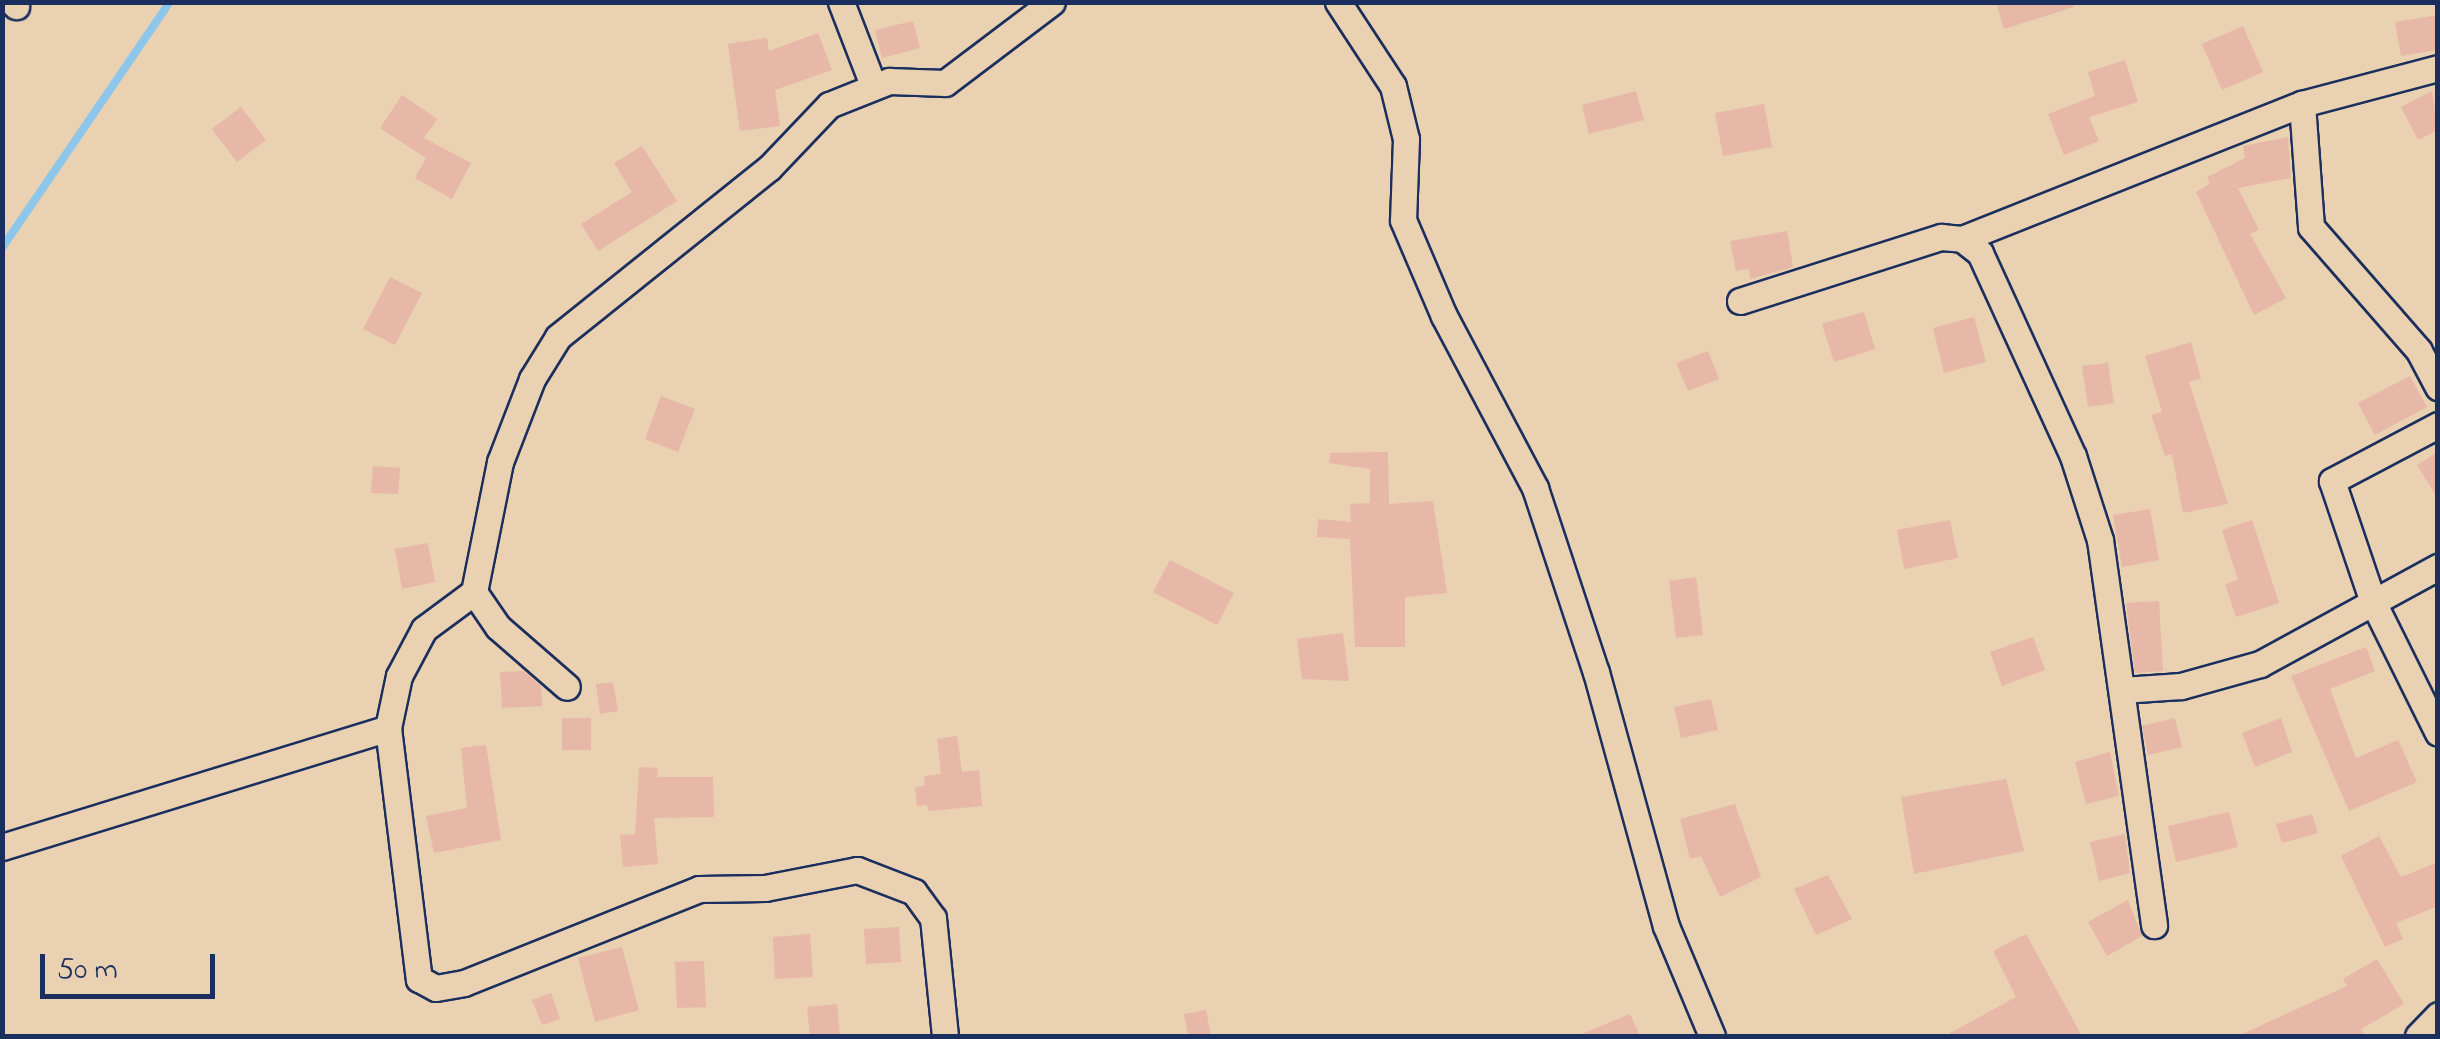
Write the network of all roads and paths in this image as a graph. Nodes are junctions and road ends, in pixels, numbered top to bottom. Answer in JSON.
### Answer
{"nodes":[{"id":1,"x":842,"y":2,"type":"edge"},
{"id":2,"x":1052,"y":2,"type":"edge"},
{"id":3,"x":1338,"y":2,"type":"edge"},
{"id":4,"x":2438,"y":68,"type":"edge"},
{"id":5,"x":873,"y":86,"type":"junction"},
{"id":6,"x":2302,"y":104,"type":"junction"},
{"id":7,"x":1962,"y":239,"type":"junction"},
{"id":8,"x":1740,"y":301,"type":"dead end"},
{"id":9,"x":2438,"y":388,"type":"edge"},
{"id":10,"x":2438,"y":426,"type":"edge"},
{"id":11,"x":2438,"y":568,"type":"edge"},
{"id":12,"x":474,"y":592,"type":"junction"},
{"id":13,"x":2374,"y":602,"type":"junction"},
{"id":14,"x":567,"y":687,"type":"dead end"},
{"id":15,"x":2122,"y":690,"type":"junction"},
{"id":16,"x":388,"y":728,"type":"junction"},
{"id":17,"x":2438,"y":733,"type":"edge"},
{"id":18,"x":2,"y":847,"type":"edge"},
{"id":19,"x":2154,"y":925,"type":"dead end"},
{"id":20,"x":2438,"y":1015,"type":"edge"},
{"id":21,"x":945,"y":1036,"type":"edge"},
{"id":22,"x":1712,"y":1036,"type":"edge"},
{"id":23,"x":2418,"y":1036,"type":"edge"}],
"edges":[{"from":1,"to":5,"type":"street"},
{"from":2,"to":5,"type":"street"},
{"from":3,"to":22,"type":"street"},
{"from":4,"to":6,"type":"street"},
{"from":5,"to":12,"type":"street"},
{"from":6,"to":7,"type":"street"},
{"from":6,"to":9,"type":"street"},
{"from":7,"to":8,"type":"street"},
{"from":7,"to":15,"type":"street"},
{"from":10,"to":13,"type":"street"},
{"from":11,"to":13,"type":"street"},
{"from":12,"to":14,"type":"street"},
{"from":12,"to":16,"type":"street"},
{"from":13,"to":15,"type":"street"},
{"from":13,"to":17,"type":"street"},
{"from":15,"to":19,"type":"street"},
{"from":16,"to":18,"type":"street"},
{"from":16,"to":21,"type":"street"},
{"from":20,"to":23,"type":"street"}]}
